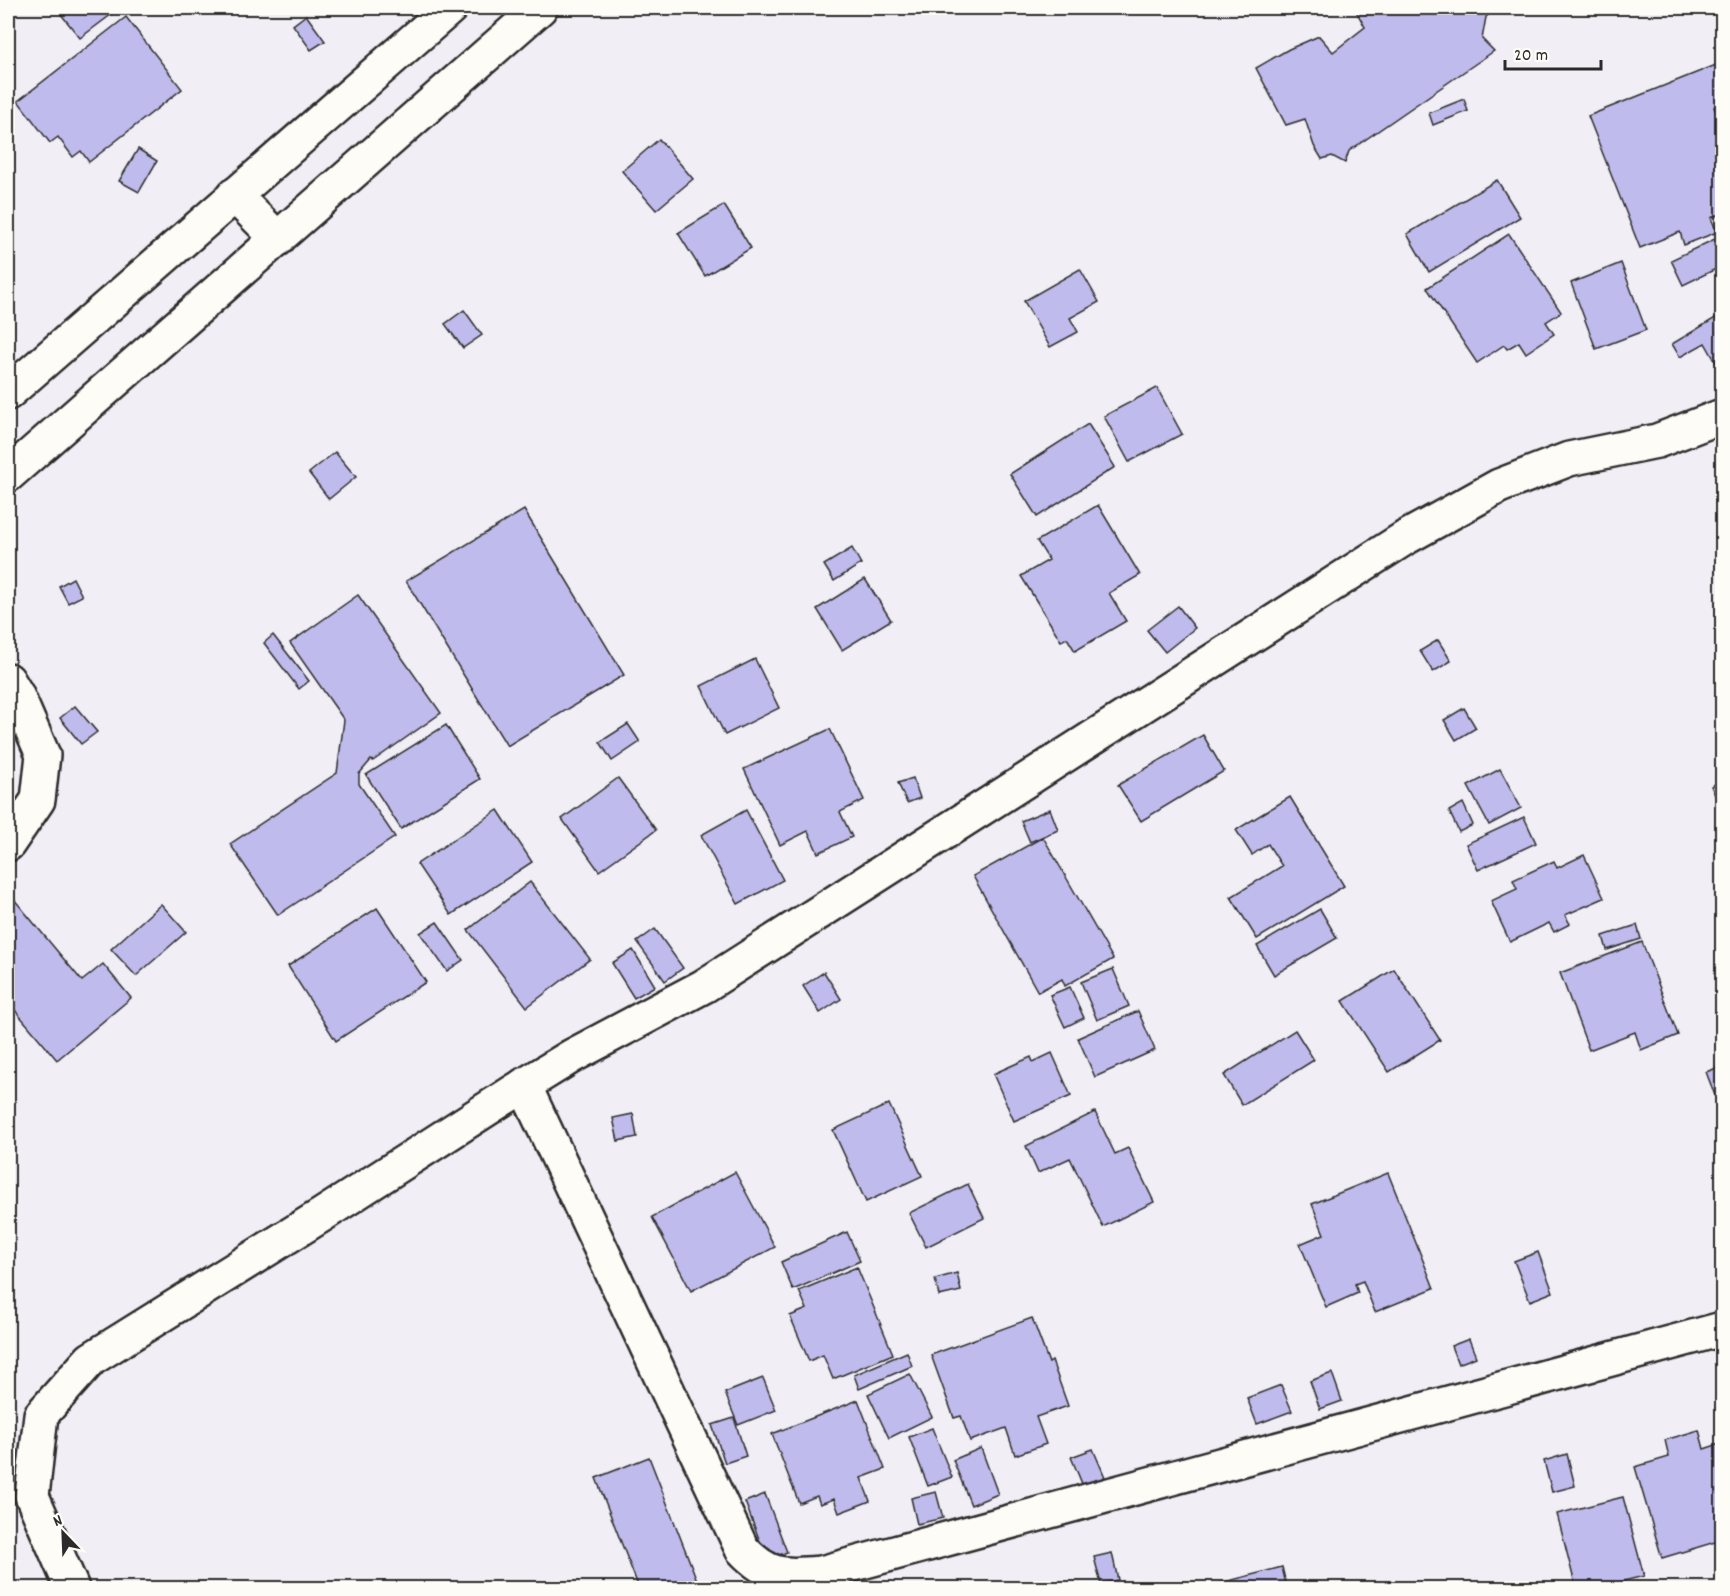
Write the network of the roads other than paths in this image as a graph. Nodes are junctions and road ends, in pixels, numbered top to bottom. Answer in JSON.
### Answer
{"nodes":[{"id":1,"x":450,"y":8,"type":"edge"},
{"id":2,"x":540,"y":8,"type":"edge"},
{"id":3,"x":234,"y":195,"type":"junction"},
{"id":4,"x":278,"y":239,"type":"junction"},
{"id":5,"x":8,"y":393,"type":"edge"},
{"id":6,"x":1722,"y":416,"type":"edge"},
{"id":7,"x":8,"y":475,"type":"edge"},
{"id":8,"x":8,"y":680,"type":"edge"},
{"id":9,"x":8,"y":844,"type":"edge"},
{"id":10,"x":524,"y":1085,"type":"junction"},
{"id":11,"x":1722,"y":1329,"type":"edge"},
{"id":12,"x":72,"y":1588,"type":"edge"}],
"edges":[{"from":1,"to":3,"type":"main road"},
{"from":2,"to":4,"type":"main road"},
{"from":3,"to":4,"type":"main road"},
{"from":3,"to":5,"type":"main road"},
{"from":4,"to":7,"type":"main road"},
{"from":6,"to":10,"type":"main road"},
{"from":8,"to":9,"type":"main road"},
{"from":10,"to":11,"type":"main road"},
{"from":10,"to":12,"type":"main road"}]}
